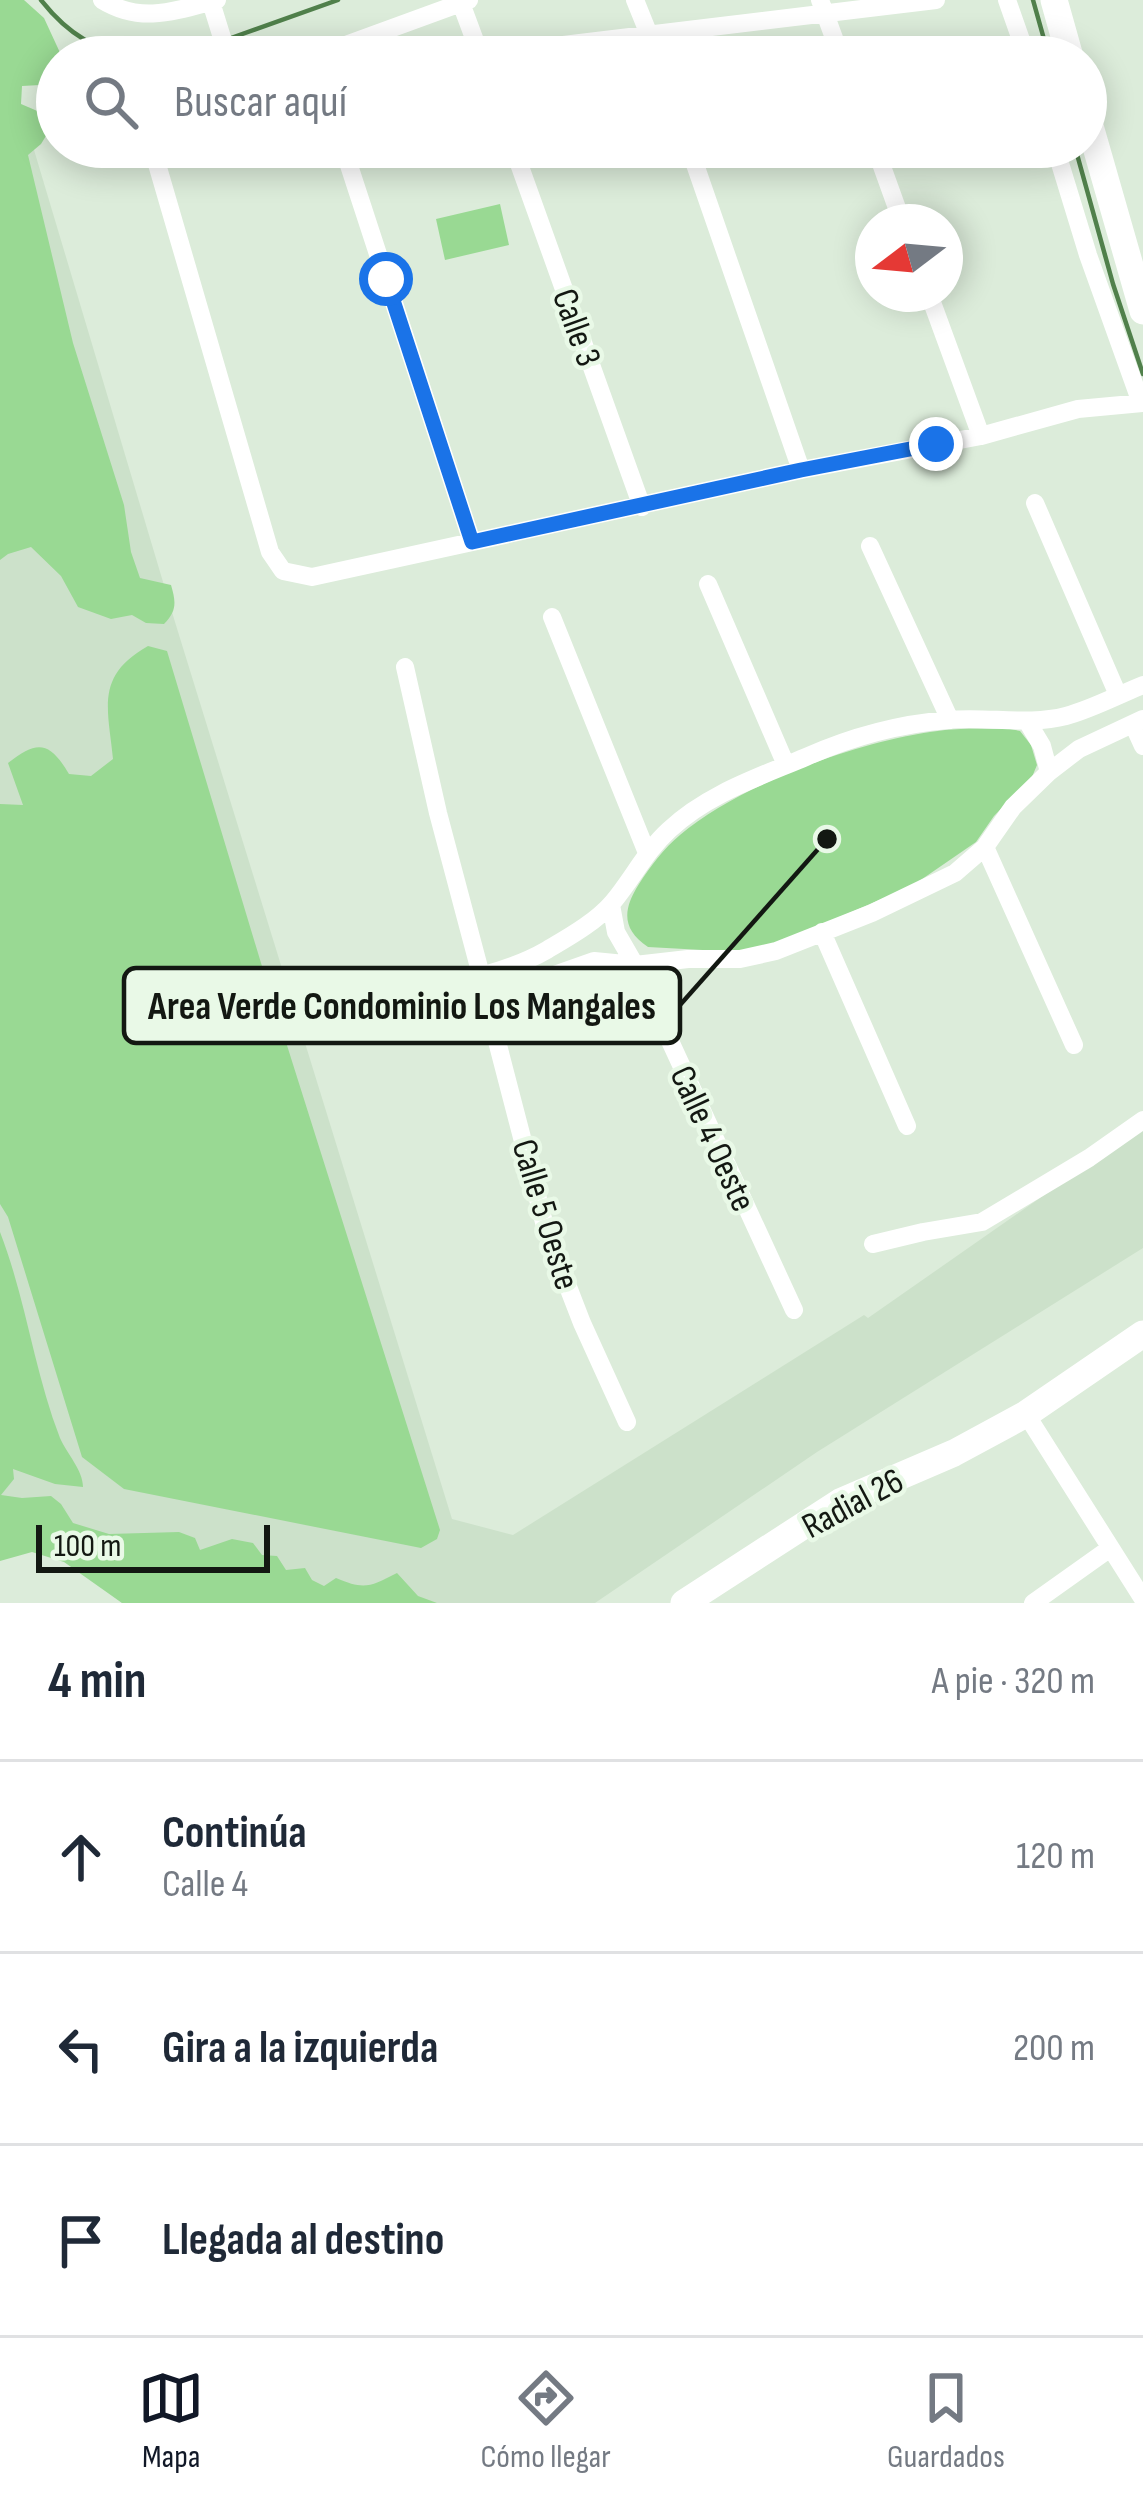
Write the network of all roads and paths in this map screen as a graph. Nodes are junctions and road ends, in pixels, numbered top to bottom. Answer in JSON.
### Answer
{"nodes":[{"id":1,"x":102,"y":0,"type":"edge"},
{"id":2,"x":635,"y":0,"type":"edge"},
{"id":3,"x":936,"y":0,"type":"edge"},
{"id":4,"x":1007,"y":0,"type":"edge"},
{"id":5,"x":1054,"y":0,"type":"edge"},
{"id":6,"x":465,"y":2,"type":"edge"},
{"id":7,"x":214,"y":6,"type":"edge"},
{"id":8,"x":823,"y":6,"type":"edge"},
{"id":9,"x":650,"y":35,"type":"junction"},
{"id":10,"x":222,"y":36,"type":"edge"},
{"id":11,"x":371,"y":36,"type":"edge"},
{"id":12,"x":475,"y":36,"type":"edge"},
{"id":13,"x":642,"y":36,"type":"edge"},
{"id":14,"x":834,"y":36,"type":"edge"},
{"id":15,"x":1020,"y":36,"type":"edge"},
{"id":16,"x":1064,"y":36,"type":"edge"},
{"id":17,"x":158,"y":168,"type":"edge"},
{"id":18,"x":350,"y":168,"type":"edge"},
{"id":19,"x":521,"y":168,"type":"edge"},
{"id":20,"x":696,"y":168,"type":"edge"},
{"id":21,"x":883,"y":168,"type":"edge"},
{"id":22,"x":1061,"y":168,"type":"edge"},
{"id":23,"x":1102,"y":168,"type":"edge"},
{"id":24,"x":896,"y":204,"type":"edge"},
{"id":25,"x":1143,"y":311,"type":"edge"},
{"id":26,"x":936,"y":312,"type":"edge"},
{"id":27,"x":1142,"y":403,"type":"edge"},
{"id":28,"x":982,"y":436,"type":"junction"},
{"id":29,"x":801,"y":470,"type":"junction"},
{"id":30,"x":1035,"y":502,"type":"dead end"},
{"id":31,"x":642,"y":507,"type":"junction"},
{"id":32,"x":472,"y":542,"type":"junction"},
{"id":33,"x":870,"y":546,"type":"dead end"},
{"id":34,"x":708,"y":584,"type":"dead end"},
{"id":35,"x":551,"y":617,"type":"dead end"},
{"id":36,"x":404,"y":667,"type":"dead end"},
{"id":37,"x":1143,"y":685,"type":"edge"},
{"id":38,"x":1118,"y":694,"type":"junction"},
{"id":39,"x":1066,"y":716,"type":"junction"},
{"id":40,"x":950,"y":720,"type":"junction"},
{"id":41,"x":1027,"y":721,"type":"junction"},
{"id":42,"x":1138,"y":722,"type":"edge"},
{"id":43,"x":1143,"y":746,"type":"edge"},
{"id":44,"x":1079,"y":749,"type":"junction"},
{"id":45,"x":786,"y":765,"type":"junction"},
{"id":46,"x":1049,"y":772,"type":"junction"},
{"id":47,"x":985,"y":847,"type":"junction"},
{"id":48,"x":647,"y":853,"type":"junction"},
{"id":49,"x":611,"y":905,"type":"junction"},
{"id":50,"x":581,"y":928,"type":"junction"},
{"id":51,"x":822,"y":932,"type":"junction"},
{"id":52,"x":594,"y":962,"type":"junction"},
{"id":53,"x":635,"y":965,"type":"junction"},
{"id":54,"x":481,"y":974,"type":"junction"},
{"id":55,"x":486,"y":998,"type":"junction"},
{"id":56,"x":1074,"y":1045,"type":"dead end"},
{"id":57,"x":1143,"y":1120,"type":"edge"},
{"id":58,"x":908,"y":1126,"type":"dead end"},
{"id":59,"x":873,"y":1244,"type":"dead end"},
{"id":60,"x":794,"y":1310,"type":"dead end"},
{"id":61,"x":1143,"y":1334,"type":"edge"},
{"id":62,"x":1025,"y":1414,"type":"junction"},
{"id":63,"x":627,"y":1422,"type":"dead end"},
{"id":64,"x":1109,"y":1549,"type":"junction"},
{"id":65,"x":1143,"y":1599,"type":"edge"},
{"id":66,"x":684,"y":1603,"type":"edge"},
{"id":67,"x":1033,"y":1603,"type":"edge"}],
"edges":[{"from":1,"to":7,"type":"street"},
{"from":2,"to":9,"type":"street"},
{"from":3,"to":8,"type":"street"},
{"from":4,"to":15,"type":"street"},
{"from":5,"to":16,"type":"main road"},
{"from":6,"to":11,"type":"street"},
{"from":6,"to":12,"type":"street"},
{"from":7,"to":10,"type":"street"},
{"from":8,"to":9,"type":"street"},
{"from":8,"to":14,"type":"street"},
{"from":9,"to":13,"type":"street"},
{"from":17,"to":32,"type":"street"},
{"from":18,"to":32,"type":"street"},
{"from":19,"to":31,"type":"street","name":"Calle 3"},
{"from":20,"to":29,"type":"street"},
{"from":21,"to":24,"type":"street"},
{"from":22,"to":27,"type":"street"},
{"from":23,"to":25,"type":"main road"},
{"from":26,"to":28,"type":"street"},
{"from":27,"to":28,"type":"street"},
{"from":28,"to":29,"type":"street"},
{"from":29,"to":31,"type":"street"},
{"from":30,"to":38,"type":"street"},
{"from":31,"to":32,"type":"street"},
{"from":33,"to":40,"type":"street"},
{"from":34,"to":45,"type":"street"},
{"from":35,"to":48,"type":"street"},
{"from":36,"to":54,"type":"street"},
{"from":37,"to":38,"type":"street"},
{"from":38,"to":39,"type":"street"},
{"from":39,"to":41,"type":"street"},
{"from":39,"to":44,"type":"street"},
{"from":40,"to":41,"type":"street"},
{"from":40,"to":45,"type":"street"},
{"from":41,"to":46,"type":"street"},
{"from":42,"to":43,"type":"street"},
{"from":42,"to":44,"type":"street"},
{"from":44,"to":46,"type":"street"},
{"from":45,"to":48,"type":"street"},
{"from":46,"to":47,"type":"street"},
{"from":47,"to":51,"type":"street"},
{"from":47,"to":56,"type":"street"},
{"from":48,"to":49,"type":"street"},
{"from":49,"to":50,"type":"street"},
{"from":49,"to":53,"type":"street","name":"Calle 4 Oeste"},
{"from":50,"to":52,"type":"street"},
{"from":50,"to":54,"type":"street"},
{"from":51,"to":53,"type":"street"},
{"from":51,"to":58,"type":"street"},
{"from":52,"to":53,"type":"street"},
{"from":52,"to":55,"type":"street"},
{"from":53,"to":60,"type":"street","name":"Calle 4 Oeste"},
{"from":54,"to":55,"type":"street"},
{"from":55,"to":63,"type":"street","name":"Calle 5 Oeste"},
{"from":57,"to":59,"type":"street"},
{"from":61,"to":62,"type":"main road","name":"Radial 26"},
{"from":62,"to":64,"type":"street"},
{"from":62,"to":66,"type":"main road","name":"Radial 26"},
{"from":64,"to":65,"type":"street"},
{"from":64,"to":67,"type":"street"}]}
